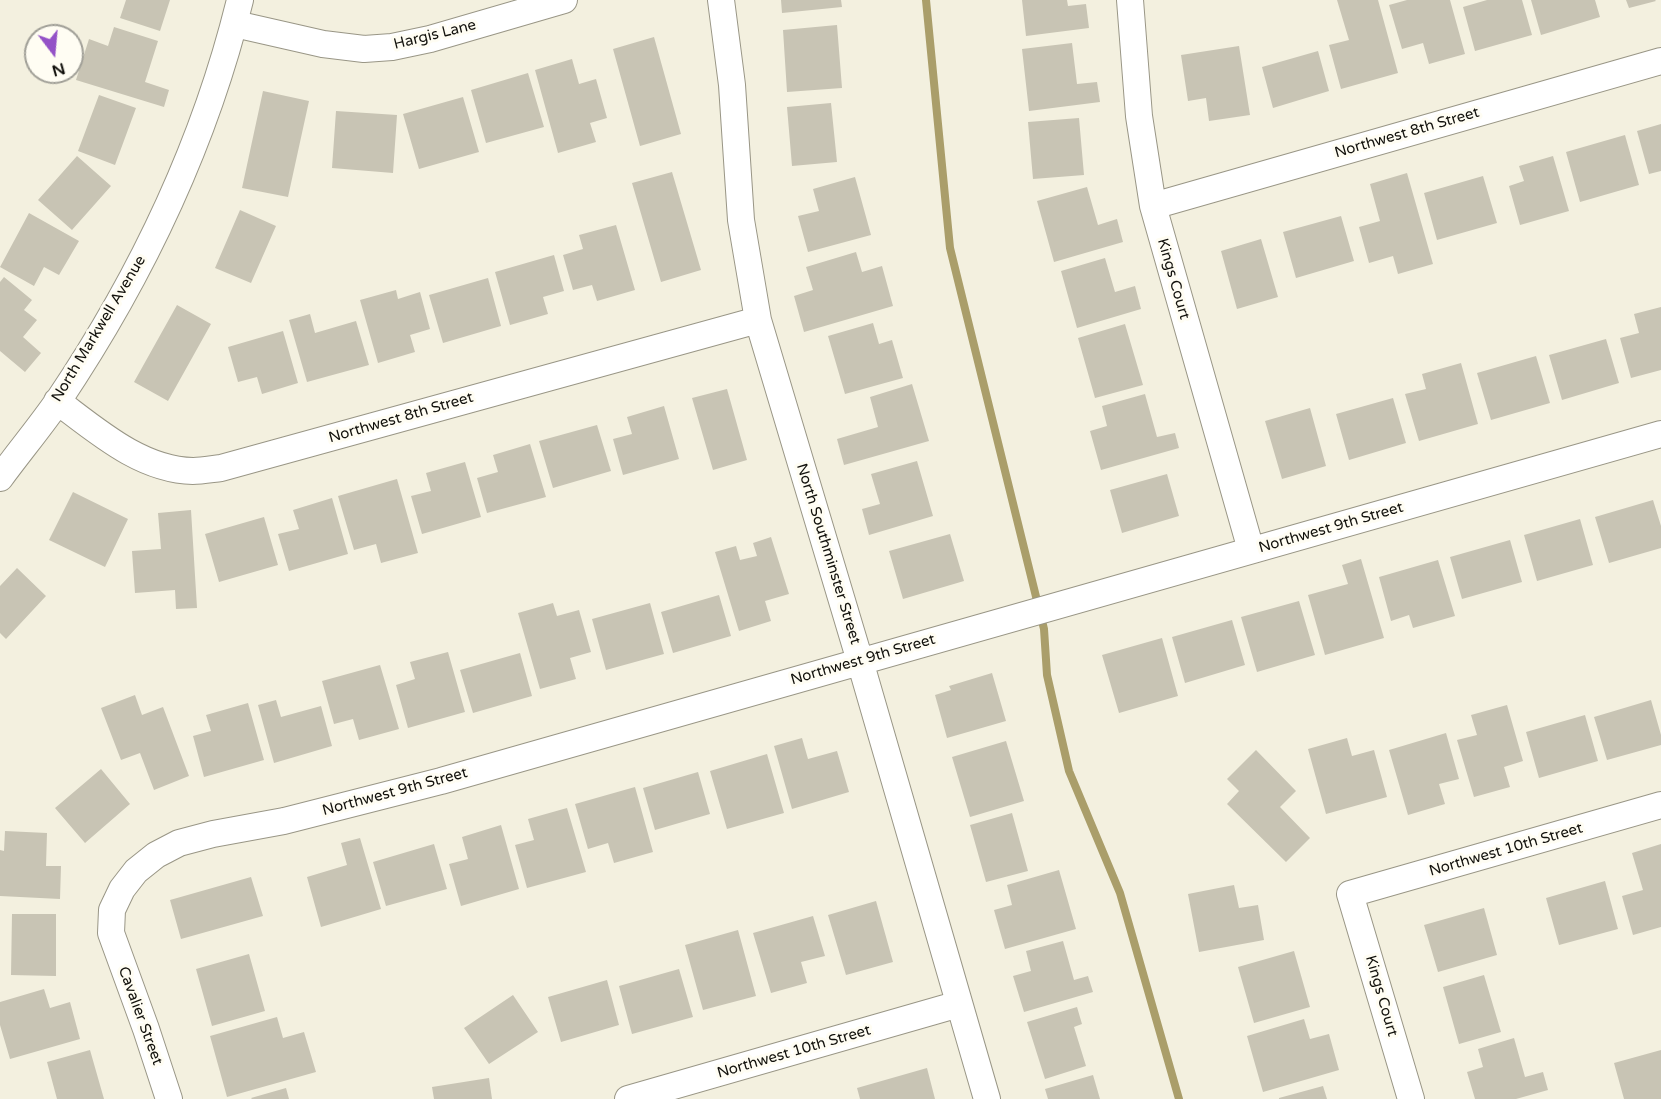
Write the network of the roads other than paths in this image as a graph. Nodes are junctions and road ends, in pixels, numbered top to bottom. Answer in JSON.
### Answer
{"nodes":[{"id":1,"x":564,"y":0,"type":"edge"},
{"id":2,"x":721,"y":0,"type":"edge"},
{"id":3,"x":1130,"y":0,"type":"edge"},
{"id":4,"x":238,"y":12,"type":"edge"},
{"id":5,"x":1661,"y":61,"type":"edge"},
{"id":6,"x":1153,"y":206,"type":"junction"},
{"id":7,"x":758,"y":320,"type":"junction"},
{"id":8,"x":57,"y":401,"type":"junction"},
{"id":9,"x":1661,"y":434,"type":"edge"},
{"id":10,"x":0,"y":478,"type":"edge"},
{"id":11,"x":1251,"y":550,"type":"junction"},
{"id":12,"x":860,"y":661,"type":"junction"},
{"id":13,"x":1661,"y":805,"type":"edge"},
{"id":14,"x":1350,"y":894,"type":"joint"},
{"id":15,"x":111,"y":933,"type":"joint"},
{"id":16,"x":959,"y":1004,"type":"junction"},
{"id":17,"x":169,"y":1099,"type":"edge"},
{"id":18,"x":628,"y":1099,"type":"edge"},
{"id":19,"x":987,"y":1099,"type":"edge"},
{"id":20,"x":1411,"y":1099,"type":"edge"}],
"edges":[{"from":1,"to":4,"type":"street","name":"Hargis Lane"},
{"from":2,"to":7,"type":"street","name":"North Southminster Street"},
{"from":3,"to":6,"type":"street","name":"Kings Court"},
{"from":4,"to":8,"type":"street","name":"North Markwell Avenue"},
{"from":5,"to":6,"type":"street","name":"Northwest 8th Street"},
{"from":6,"to":11,"type":"street","name":"Kings Court"},
{"from":7,"to":8,"type":"street","name":"Northwest 8th Street"},
{"from":7,"to":12,"type":"street","name":"North Southminster Street"},
{"from":8,"to":10,"type":"street","name":"North Markwell Avenue"},
{"from":9,"to":11,"type":"street","name":"Northwest 9th Street"},
{"from":11,"to":12,"type":"street","name":"Northwest 9th Street"},
{"from":12,"to":15,"type":"street","name":"Northwest 9th Street"},
{"from":12,"to":16,"type":"street","name":"North Southminster Street"},
{"from":13,"to":14,"type":"street","name":"Northwest 10th Street"},
{"from":14,"to":20,"type":"street","name":"Kings Court"},
{"from":15,"to":17,"type":"street","name":"Cavalier Street"},
{"from":16,"to":18,"type":"street","name":"Northwest 10th Street"},
{"from":16,"to":19,"type":"street","name":"North Southminster Street"}]}
